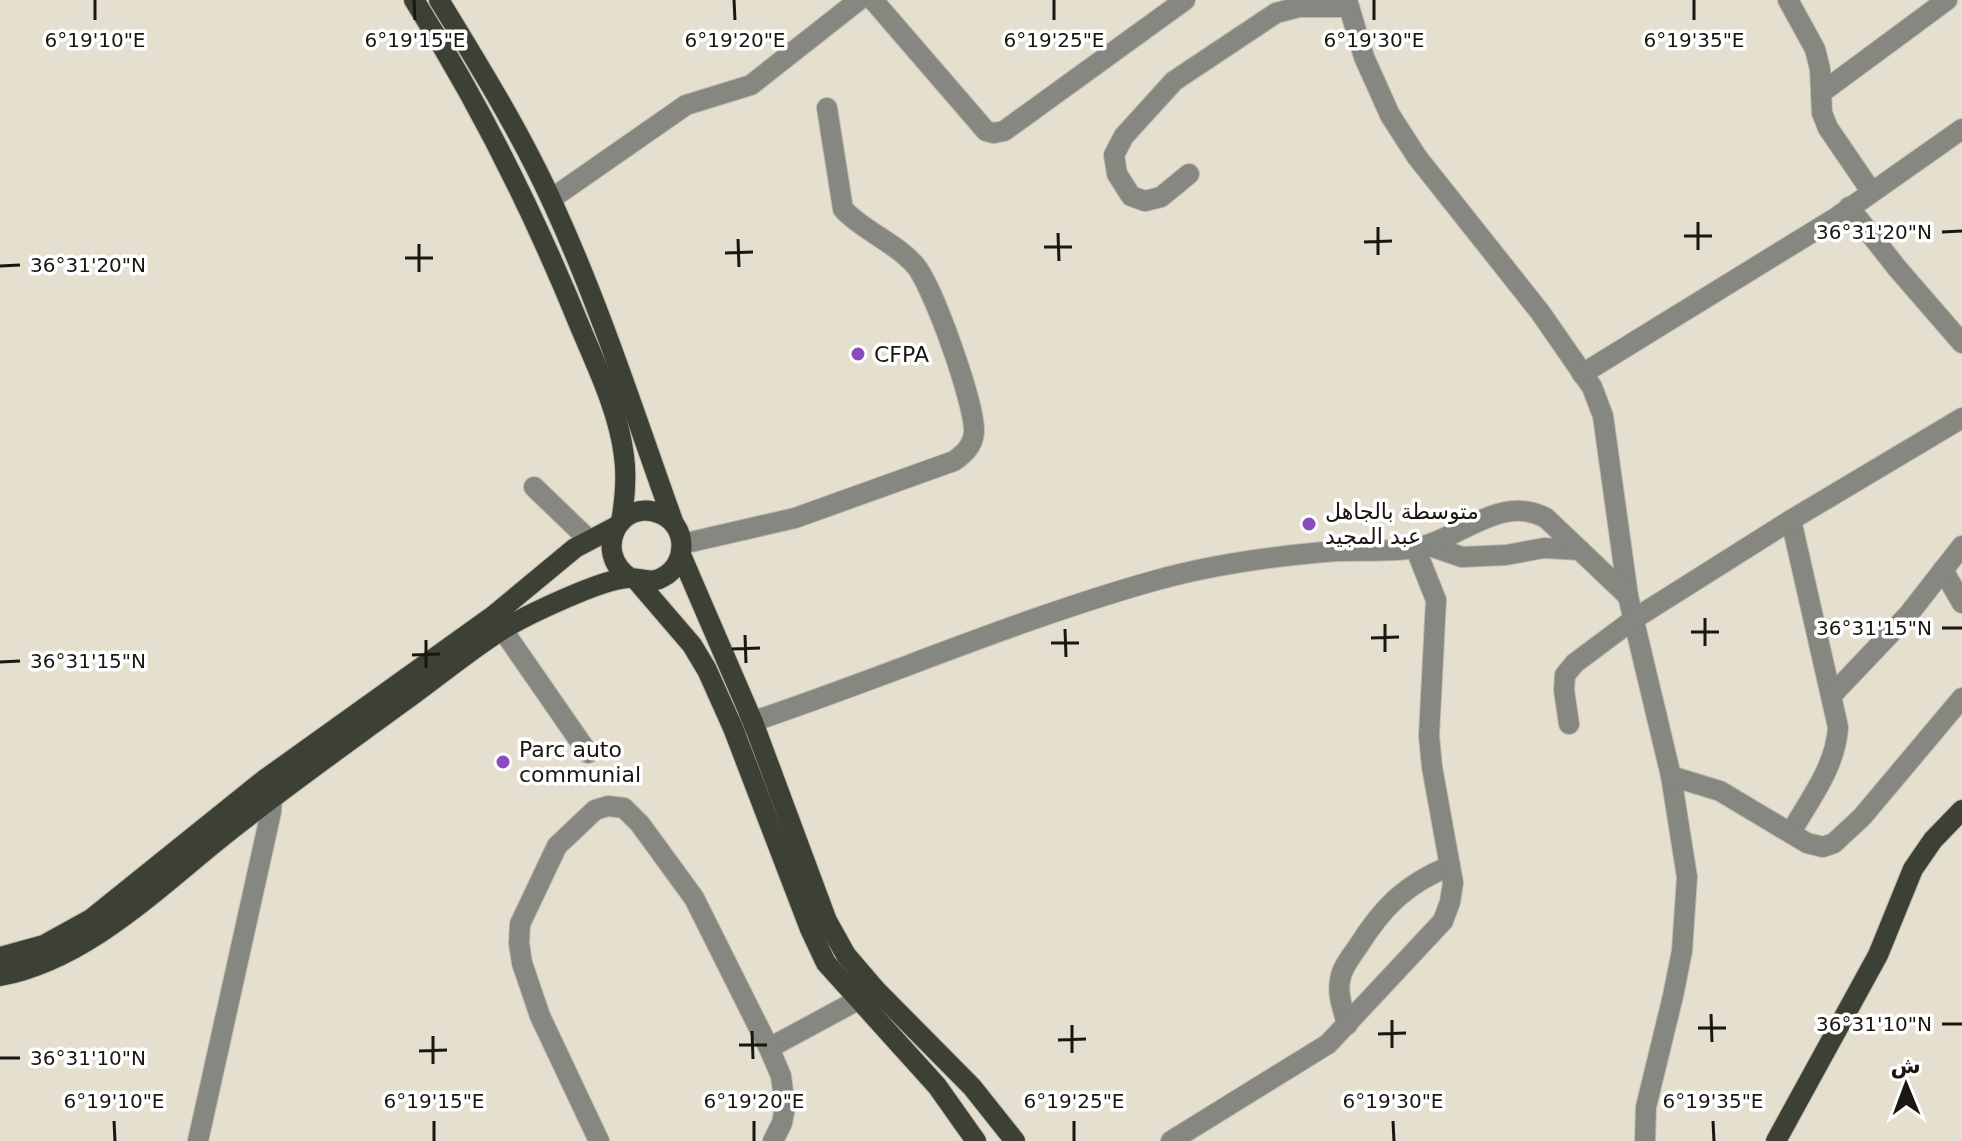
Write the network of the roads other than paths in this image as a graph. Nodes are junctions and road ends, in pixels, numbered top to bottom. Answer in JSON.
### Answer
{"nodes":[{"id":1,"x":414,"y":0,"type":"edge"},
{"id":2,"x":439,"y":0,"type":"edge"},
{"id":3,"x":859,"y":0,"type":"edge"},
{"id":4,"x":873,"y":0,"type":"edge"},
{"id":5,"x":1185,"y":0,"type":"edge"},
{"id":6,"x":1788,"y":0,"type":"edge"},
{"id":7,"x":1910,"y":0,"type":"edge"},
{"id":8,"x":1947,"y":0,"type":"edge"},
{"id":9,"x":1348,"y":3,"type":"edge"},
{"id":10,"x":1923,"y":17,"type":"junction"},
{"id":11,"x":1821,"y":93,"type":"junction"},
{"id":12,"x":827,"y":108,"type":"dead end"},
{"id":13,"x":1962,"y":129,"type":"edge"},
{"id":14,"x":1189,"y":174,"type":"dead end"},
{"id":15,"x":1871,"y":191,"type":"junction"},
{"id":16,"x":551,"y":199,"type":"junction"},
{"id":17,"x":1849,"y":207,"type":"junction"},
{"id":18,"x":1962,"y":343,"type":"edge"},
{"id":19,"x":1582,"y":374,"type":"junction"},
{"id":20,"x":1962,"y":418,"type":"edge"},
{"id":21,"x":534,"y":487,"type":"dead end"},
{"id":22,"x":1791,"y":520,"type":"junction"},
{"id":23,"x":619,"y":524,"type":"junction"},
{"id":24,"x":588,"y":539,"type":"junction"},
{"id":25,"x":679,"y":541,"type":"junction"},
{"id":26,"x":1421,"y":546,"type":"junction"},
{"id":27,"x":1962,"y":546,"type":"edge"},
{"id":28,"x":1580,"y":550,"type":"junction"},
{"id":29,"x":1943,"y":570,"type":"junction"},
{"id":30,"x":633,"y":579,"type":"junction"},
{"id":31,"x":1628,"y":596,"type":"junction"},
{"id":32,"x":1962,"y":603,"type":"edge"},
{"id":33,"x":1634,"y":619,"type":"junction"},
{"id":34,"x":498,"y":622,"type":"junction"},
{"id":35,"x":1832,"y":695,"type":"junction"},
{"id":36,"x":1962,"y":698,"type":"edge"},
{"id":37,"x":753,"y":722,"type":"junction"},
{"id":38,"x":1569,"y":724,"type":"dead end"},
{"id":39,"x":733,"y":728,"type":"junction"},
{"id":40,"x":588,"y":753,"type":"dead end"},
{"id":41,"x":1671,"y":776,"type":"junction"},
{"id":42,"x":268,"y":789,"type":"junction"},
{"id":43,"x":1962,"y":810,"type":"edge"},
{"id":44,"x":1791,"y":832,"type":"junction"},
{"id":45,"x":1450,"y":866,"type":"junction"},
{"id":46,"x":0,"y":957,"type":"edge"},
{"id":47,"x":0,"y":976,"type":"edge"},
{"id":48,"x":867,"y":995,"type":"junction"},
{"id":49,"x":1347,"y":1025,"type":"junction"},
{"id":50,"x":769,"y":1048,"type":"junction"},
{"id":51,"x":198,"y":1141,"type":"edge"},
{"id":52,"x":599,"y":1141,"type":"edge"},
{"id":53,"x":773,"y":1141,"type":"edge"},
{"id":54,"x":976,"y":1141,"type":"edge"},
{"id":55,"x":1015,"y":1141,"type":"edge"},
{"id":56,"x":1171,"y":1141,"type":"edge"},
{"id":57,"x":1645,"y":1141,"type":"edge"},
{"id":58,"x":1776,"y":1141,"type":"edge"}],
"edges":[{"from":1,"to":23,"type":"main road"},
{"from":2,"to":16,"type":"main road"},
{"from":3,"to":16,"type":"street"},
{"from":4,"to":5,"type":"street"},
{"from":6,"to":11,"type":"street"},
{"from":7,"to":10,"type":"street"},
{"from":8,"to":10,"type":"street"},
{"from":9,"to":14,"type":"street"},
{"from":9,"to":19,"type":"street"},
{"from":10,"to":11,"type":"street"},
{"from":11,"to":15,"type":"street"},
{"from":12,"to":25,"type":"street"},
{"from":13,"to":15,"type":"street"},
{"from":15,"to":17,"type":"street"},
{"from":16,"to":25,"type":"main road"},
{"from":17,"to":18,"type":"street"},
{"from":17,"to":19,"type":"street"},
{"from":19,"to":31,"type":"street"},
{"from":20,"to":22,"type":"street"},
{"from":21,"to":24,"type":"street"},
{"from":22,"to":33,"type":"street"},
{"from":22,"to":35,"type":"street"},
{"from":23,"to":24,"type":"main road"},
{"from":23,"to":25,"type":"main road"},
{"from":23,"to":30,"type":"main road"},
{"from":24,"to":34,"type":"main road"},
{"from":25,"to":30,"type":"main road"},
{"from":25,"to":37,"type":"main road"},
{"from":26,"to":28,"type":"street"},
{"from":26,"to":28,"type":"street"},
{"from":26,"to":37,"type":"street"},
{"from":26,"to":45,"type":"street"},
{"from":27,"to":29,"type":"street"},
{"from":28,"to":31,"type":"street"},
{"from":29,"to":32,"type":"street"},
{"from":29,"to":35,"type":"street"},
{"from":30,"to":34,"type":"main road"},
{"from":30,"to":39,"type":"main road"},
{"from":31,"to":33,"type":"street"},
{"from":33,"to":38,"type":"street"},
{"from":33,"to":41,"type":"street"},
{"from":34,"to":40,"type":"street"},
{"from":34,"to":42,"type":"main road"},
{"from":35,"to":44,"type":"street"},
{"from":36,"to":44,"type":"street"},
{"from":37,"to":39,"type":"street"},
{"from":37,"to":48,"type":"main road"},
{"from":39,"to":48,"type":"main road"},
{"from":41,"to":44,"type":"street"},
{"from":41,"to":57,"type":"street"},
{"from":42,"to":46,"type":"main road"},
{"from":42,"to":47,"type":"main road"},
{"from":42,"to":51,"type":"street"},
{"from":43,"to":58,"type":"main road"},
{"from":45,"to":49,"type":"street"},
{"from":45,"to":49,"type":"street"},
{"from":48,"to":50,"type":"street"},
{"from":48,"to":54,"type":"main road"},
{"from":48,"to":55,"type":"main road"},
{"from":49,"to":56,"type":"street"},
{"from":50,"to":52,"type":"street"},
{"from":50,"to":53,"type":"street"}]}
